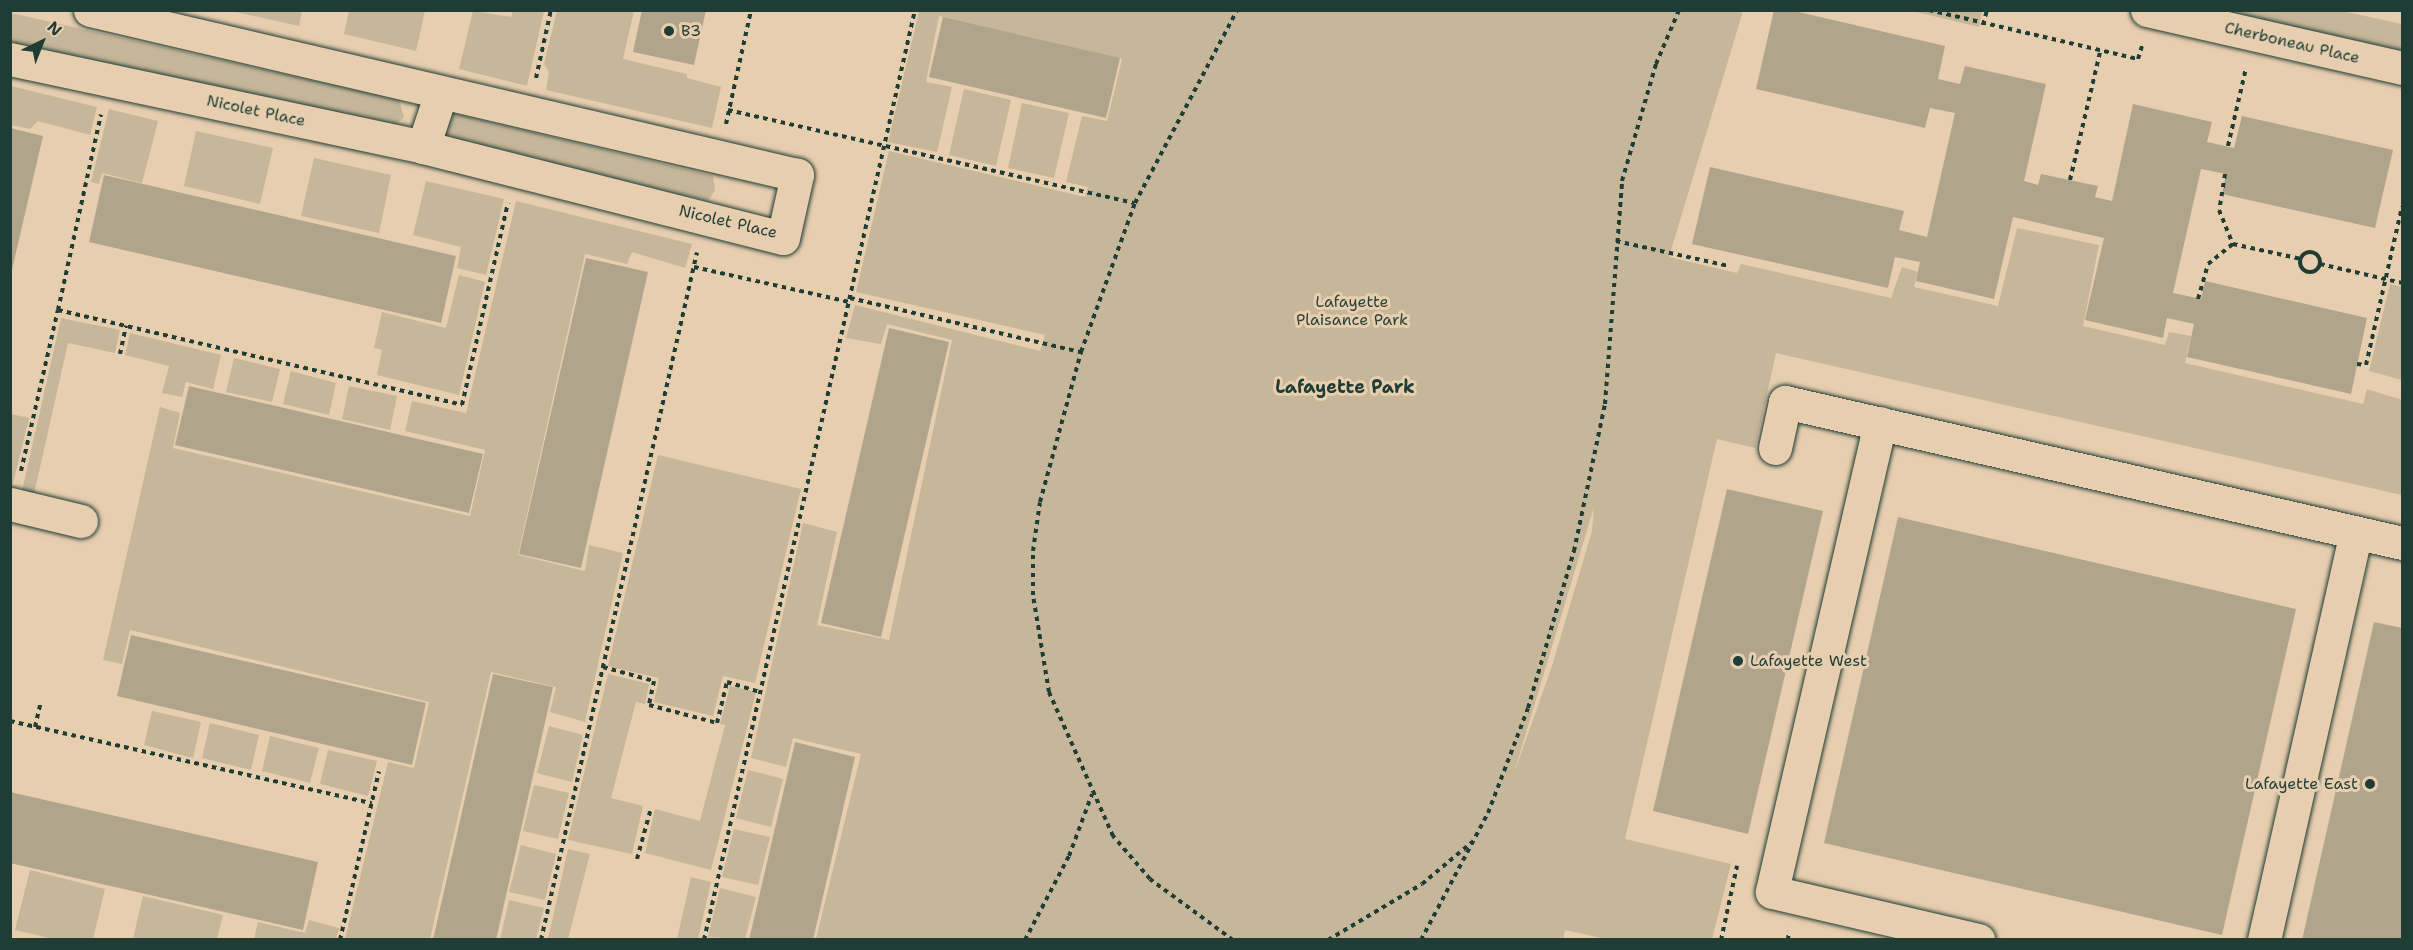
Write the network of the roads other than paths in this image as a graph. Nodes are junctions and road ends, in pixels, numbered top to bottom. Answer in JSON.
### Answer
{"nodes":[{"id":1,"x":90,"y":10,"type":"edge"},
{"id":2,"x":2145,"y":26,"type":"edge"},
{"id":3,"x":10,"y":59,"type":"edge"},
{"id":4,"x":2403,"y":68,"type":"edge"},
{"id":5,"x":441,"y":93,"type":"junction"},
{"id":6,"x":423,"y":147,"type":"junction"},
{"id":7,"x":1880,"y":423,"type":"junction"},
{"id":8,"x":1775,"y":448,"type":"dead end"},
{"id":9,"x":12,"y":504,"type":"edge"},
{"id":10,"x":81,"y":521,"type":"dead end"},
{"id":11,"x":2356,"y":533,"type":"junction"},
{"id":12,"x":2403,"y":543,"type":"edge"},
{"id":13,"x":1979,"y":939,"type":"edge"},
{"id":14,"x":2264,"y":939,"type":"edge"}],
"edges":[{"from":1,"to":5,"type":"street","name":"Nicolet Place"},
{"from":2,"to":4,"type":"street","name":"Cherboneau Place"},
{"from":3,"to":6,"type":"street","name":"Nicolet Place"},
{"from":5,"to":6,"type":"street"},
{"from":5,"to":6,"type":"street","name":"Nicolet Place"},
{"from":7,"to":8,"type":"street"},
{"from":7,"to":11,"type":"street"},
{"from":7,"to":13,"type":"street"},
{"from":9,"to":10,"type":"street"},
{"from":11,"to":12,"type":"street"},
{"from":11,"to":14,"type":"street"}]}
